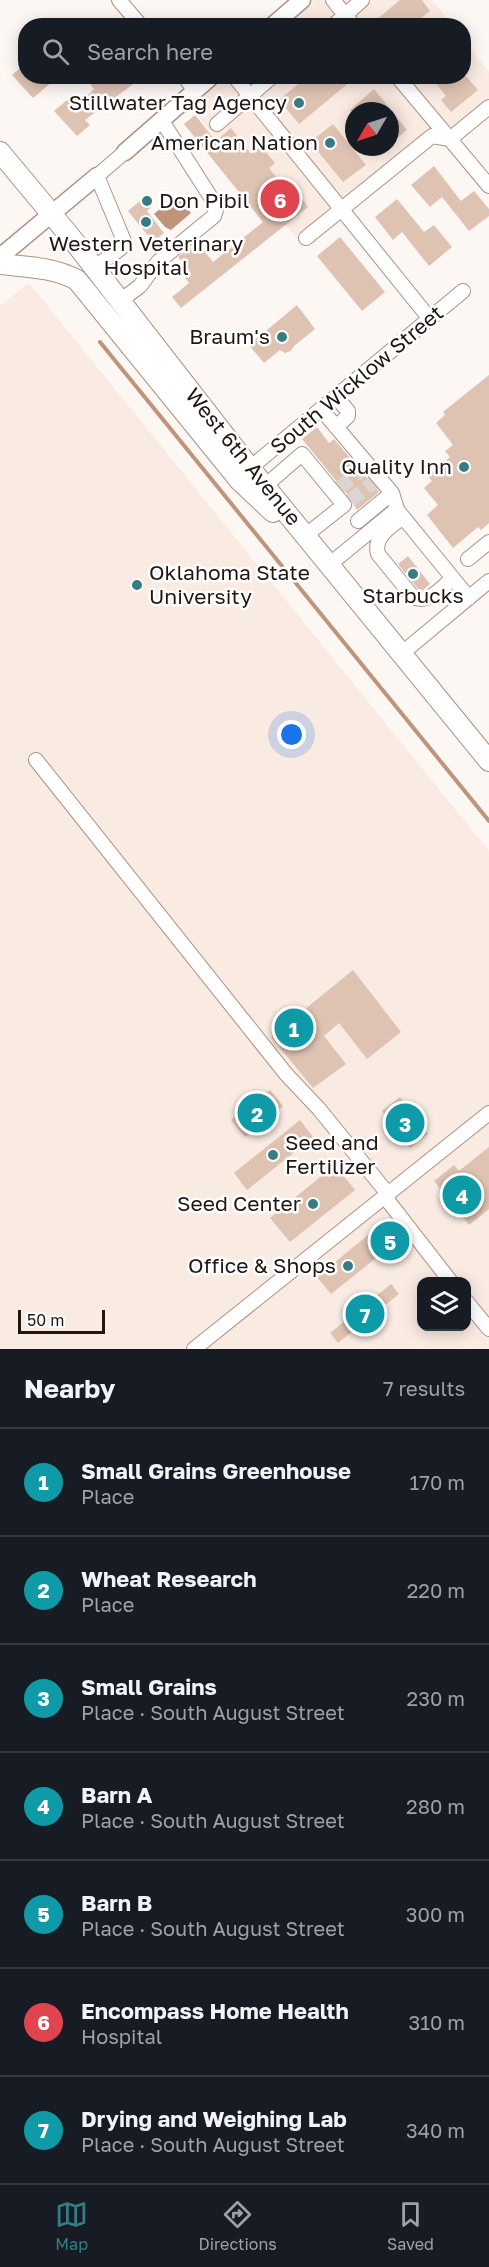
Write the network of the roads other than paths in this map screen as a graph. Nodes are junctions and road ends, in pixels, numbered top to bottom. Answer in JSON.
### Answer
{"nodes":[{"id":1,"x":119,"y":0,"type":"edge"},
{"id":2,"x":302,"y":0,"type":"edge"},
{"id":3,"x":333,"y":0,"type":"edge"},
{"id":4,"x":362,"y":0,"type":"edge"},
{"id":5,"x":134,"y":18,"type":"edge"},
{"id":6,"x":281,"y":18,"type":"edge"},
{"id":7,"x":348,"y":18,"type":"edge"},
{"id":8,"x":351,"y":18,"type":"edge"},
{"id":9,"x":190,"y":84,"type":"edge"},
{"id":10,"x":203,"y":84,"type":"edge"},
{"id":11,"x":240,"y":84,"type":"edge"},
{"id":12,"x":263,"y":84,"type":"edge"},
{"id":13,"x":404,"y":84,"type":"edge"},
{"id":14,"x":195,"y":91,"type":"junction"},
{"id":15,"x":249,"y":96,"type":"junction"},
{"id":16,"x":489,"y":107,"type":"edge"},
{"id":17,"x":162,"y":122,"type":"junction"},
{"id":18,"x":217,"y":124,"type":"dead end"},
{"id":19,"x":450,"y":139,"type":"junction"},
{"id":20,"x":0,"y":152,"type":"edge"},
{"id":21,"x":125,"y":152,"type":"joint"},
{"id":22,"x":97,"y":176,"type":"junction"},
{"id":23,"x":489,"y":186,"type":"edge"},
{"id":24,"x":341,"y":210,"type":"junction"},
{"id":25,"x":52,"y":214,"type":"junction"},
{"id":26,"x":306,"y":238,"type":"dead end"},
{"id":27,"x":0,"y":257,"type":"edge"},
{"id":28,"x":0,"y":264,"type":"edge"},
{"id":29,"x":94,"y":268,"type":"junction"},
{"id":30,"x":463,"y":291,"type":"dead end"},
{"id":31,"x":120,"y":301,"type":"junction"},
{"id":32,"x":430,"y":319,"type":"junction"},
{"id":33,"x":336,"y":397,"type":"junction"},
{"id":34,"x":321,"y":409,"type":"junction"},
{"id":35,"x":336,"y":427,"type":"junction"},
{"id":36,"x":286,"y":438,"type":"junction"},
{"id":37,"x":302,"y":454,"type":"junction"},
{"id":38,"x":250,"y":468,"type":"junction"},
{"id":39,"x":265,"y":486,"type":"junction"},
{"id":40,"x":392,"y":493,"type":"junction"},
{"id":41,"x":347,"y":503,"type":"junction"},
{"id":42,"x":400,"y":513,"type":"junction"},
{"id":43,"x":357,"y":521,"type":"junction"},
{"id":44,"x":368,"y":533,"type":"junction"},
{"id":45,"x":306,"y":535,"type":"junction"},
{"id":46,"x":489,"y":542,"type":"edge"},
{"id":47,"x":468,"y":559,"type":"dead end"},
{"id":48,"x":329,"y":565,"type":"junction"},
{"id":49,"x":453,"y":578,"type":"junction"},
{"id":50,"x":489,"y":581,"type":"edge"},
{"id":51,"x":469,"y":598,"type":"junction"},
{"id":52,"x":401,"y":654,"type":"junction"},
{"id":53,"x":36,"y":760,"type":"dead end"},
{"id":54,"x":489,"y":761,"type":"edge"},
{"id":55,"x":489,"y":1113,"type":"edge"},
{"id":56,"x":387,"y":1195,"type":"junction"},
{"id":57,"x":448,"y":1277,"type":"edge"},
{"id":58,"x":471,"y":1307,"type":"edge"},
{"id":59,"x":489,"y":1329,"type":"edge"},
{"id":60,"x":194,"y":1349,"type":"edge"}],
"edges":[{"from":1,"to":5,"type":"street"},
{"from":2,"to":6,"type":"main road"},
{"from":3,"to":7,"type":"street"},
{"from":4,"to":8,"type":"street"},
{"from":9,"to":14,"type":"street"},
{"from":10,"to":14,"type":"main road"},
{"from":11,"to":15,"type":"street"},
{"from":12,"to":15,"type":"street"},
{"from":13,"to":19,"type":"street"},
{"from":14,"to":17,"type":"main road"},
{"from":15,"to":18,"type":"street"},
{"from":15,"to":24,"type":"street"},
{"from":16,"to":19,"type":"street"},
{"from":17,"to":21,"type":"main road"},
{"from":17,"to":31,"type":"street"},
{"from":19,"to":23,"type":"street"},
{"from":19,"to":24,"type":"street"},
{"from":20,"to":25,"type":"highway","name":"West 6th Avenue"},
{"from":21,"to":22,"type":"street"},
{"from":22,"to":25,"type":"main road"},
{"from":22,"to":29,"type":"street"},
{"from":24,"to":26,"type":"street"},
{"from":24,"to":32,"type":"street"},
{"from":25,"to":27,"type":"main road"},
{"from":25,"to":29,"type":"highway","name":"West 6th Avenue"},
{"from":28,"to":48,"type":"highway"},
{"from":29,"to":31,"type":"highway","name":"West 6th Avenue"},
{"from":30,"to":32,"type":"street","name":"South Wicklow Street"},
{"from":31,"to":38,"type":"highway","name":"West 6th Avenue"},
{"from":32,"to":33,"type":"street","name":"South Wicklow Street"},
{"from":33,"to":34,"type":"street","name":"South Wicklow Street"},
{"from":33,"to":35,"type":"street"},
{"from":34,"to":35,"type":"street"},
{"from":34,"to":36,"type":"street","name":"South Wicklow Street"},
{"from":35,"to":40,"type":"street"},
{"from":36,"to":37,"type":"street"},
{"from":36,"to":38,"type":"street","name":"South Wicklow Street"},
{"from":37,"to":39,"type":"street"},
{"from":37,"to":41,"type":"street"},
{"from":38,"to":39,"type":"highway","name":"West 6th Avenue"},
{"from":39,"to":45,"type":"highway","name":"West 6th Avenue"},
{"from":40,"to":42,"type":"street"},
{"from":40,"to":43,"type":"street"},
{"from":41,"to":43,"type":"street"},
{"from":41,"to":45,"type":"street"},
{"from":42,"to":44,"type":"street"},
{"from":42,"to":49,"type":"street"},
{"from":42,"to":49,"type":"street"},
{"from":43,"to":44,"type":"street"},
{"from":44,"to":48,"type":"street"},
{"from":45,"to":48,"type":"highway","name":"West 6th Avenue"},
{"from":46,"to":47,"type":"street"},
{"from":48,"to":52,"type":"highway","name":"West 6th Avenue"},
{"from":49,"to":51,"type":"street"},
{"from":50,"to":51,"type":"street"},
{"from":51,"to":52,"type":"street"},
{"from":52,"to":54,"type":"highway","name":"West 6th Avenue"},
{"from":53,"to":56,"type":"street"},
{"from":55,"to":56,"type":"street"},
{"from":56,"to":57,"type":"street"},
{"from":56,"to":60,"type":"street"},
{"from":58,"to":59,"type":"street"}]}
